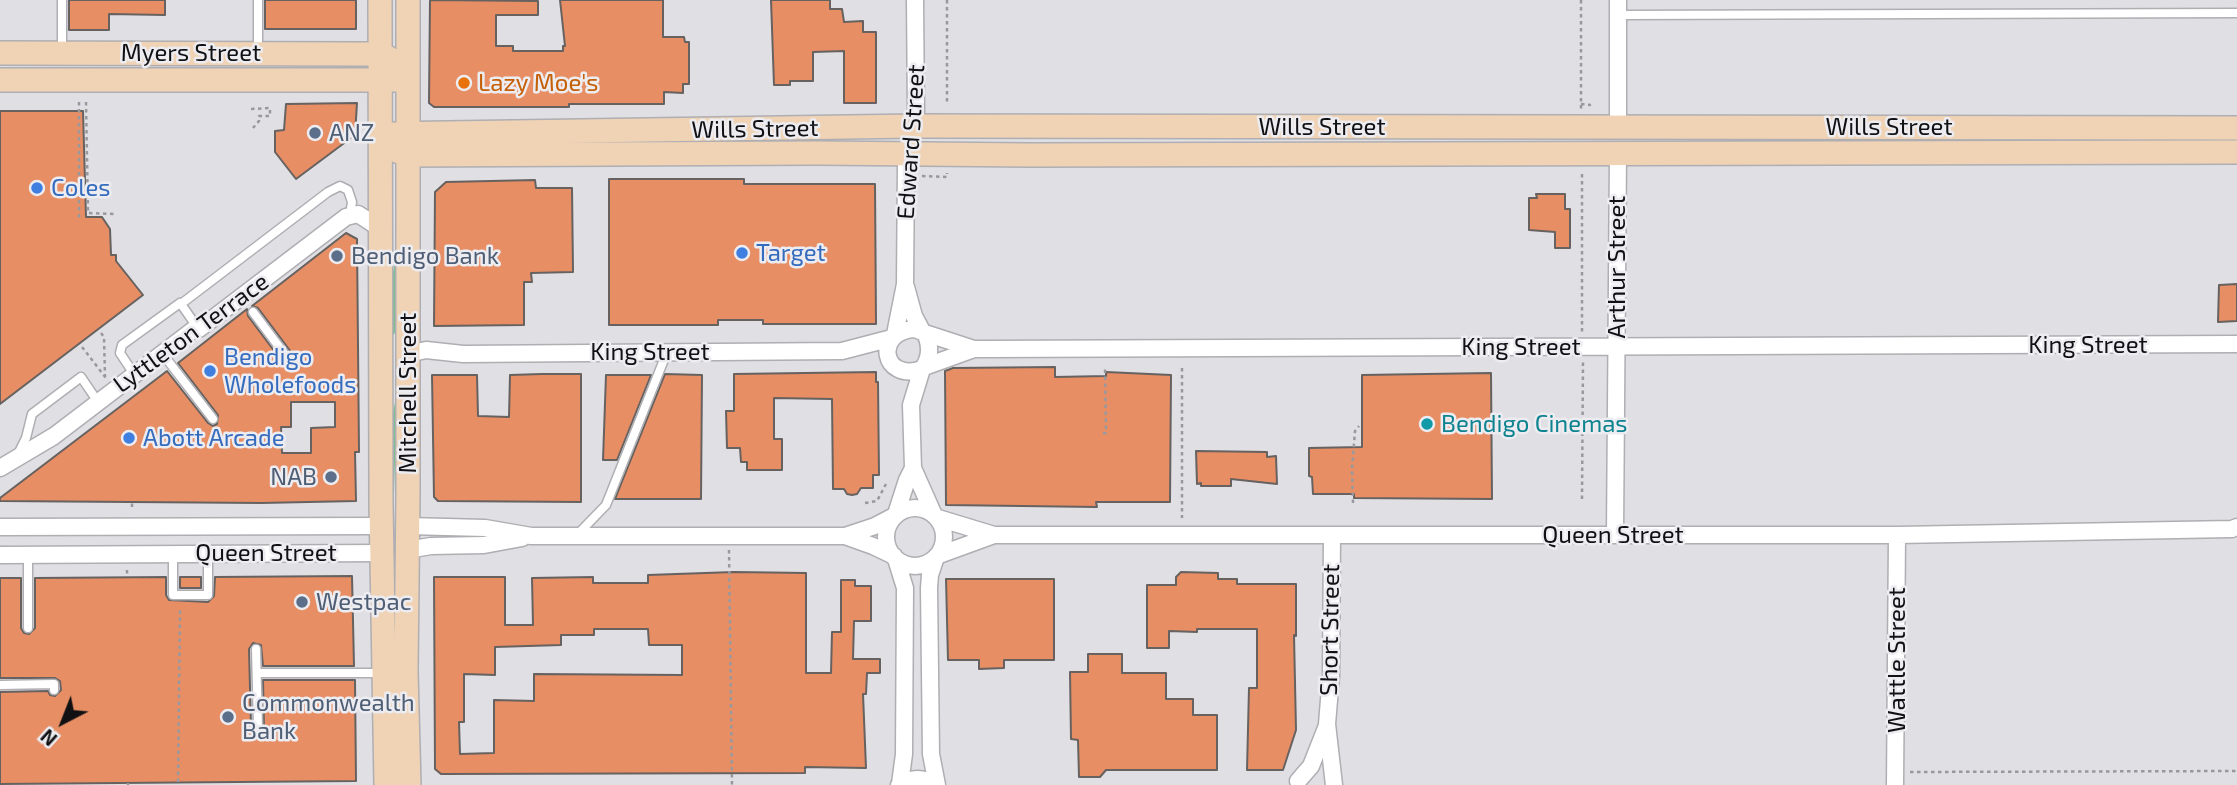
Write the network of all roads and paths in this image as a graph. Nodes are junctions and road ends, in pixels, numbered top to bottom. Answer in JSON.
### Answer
{"nodes":[{"id":1,"x":62,"y":0,"type":"edge"},
{"id":2,"x":258,"y":0,"type":"edge"},
{"id":3,"x":380,"y":0,"type":"edge"},
{"id":4,"x":408,"y":0,"type":"edge"},
{"id":5,"x":915,"y":0,"type":"edge"},
{"id":6,"x":947,"y":0,"type":"edge"},
{"id":7,"x":1581,"y":0,"type":"edge"},
{"id":8,"x":1618,"y":8,"type":"edge"},
{"id":9,"x":2237,"y":13,"type":"edge"},
{"id":10,"x":141,"y":52,"type":"junction"},
{"id":11,"x":258,"y":52,"type":"junction"},
{"id":12,"x":0,"y":53,"type":"edge"},
{"id":13,"x":62,"y":53,"type":"junction"},
{"id":14,"x":381,"y":54,"type":"junction"},
{"id":15,"x":381,"y":79,"type":"junction"},
{"id":16,"x":407,"y":79,"type":"junction"},
{"id":17,"x":0,"y":80,"type":"edge"},
{"id":18,"x":163,"y":80,"type":"junction"},
{"id":19,"x":79,"y":102,"type":"dead end"},
{"id":20,"x":86,"y":102,"type":"dead end"},
{"id":21,"x":1581,"y":104,"type":"junction"},
{"id":22,"x":1591,"y":105,"type":"dead end"},
{"id":23,"x":251,"y":109,"type":"dead end"},
{"id":24,"x":947,"y":114,"type":"dead end"},
{"id":25,"x":1581,"y":114,"type":"dead end"},
{"id":26,"x":915,"y":126,"type":"junction"},
{"id":27,"x":836,"y":127,"type":"junction"},
{"id":28,"x":253,"y":128,"type":"dead end"},
{"id":29,"x":1618,"y":128,"type":"junction"},
{"id":30,"x":2237,"y":128,"type":"edge"},
{"id":31,"x":380,"y":135,"type":"junction"},
{"id":32,"x":406,"y":144,"type":"junction"},
{"id":33,"x":2237,"y":152,"type":"edge"},
{"id":34,"x":837,"y":153,"type":"junction"},
{"id":35,"x":908,"y":154,"type":"junction"},
{"id":36,"x":1618,"y":154,"type":"junction"},
{"id":37,"x":1582,"y":163,"type":"dead end"},
{"id":38,"x":915,"y":176,"type":"dead end"},
{"id":39,"x":947,"y":177,"type":"dead end"},
{"id":40,"x":114,"y":214,"type":"dead end"},
{"id":41,"x":350,"y":215,"type":"junction"},
{"id":42,"x":79,"y":220,"type":"dead end"},
{"id":43,"x":381,"y":229,"type":"junction"},
{"id":44,"x":905,"y":284,"type":"junction"},
{"id":45,"x":181,"y":304,"type":"junction"},
{"id":46,"x":253,"y":312,"type":"dead end"},
{"id":47,"x":1582,"y":326,"type":"dead end"},
{"id":48,"x":197,"y":327,"type":"junction"},
{"id":49,"x":924,"y":332,"type":"junction"},
{"id":50,"x":101,"y":333,"type":"dead end"},
{"id":51,"x":894,"y":336,"type":"junction"},
{"id":52,"x":2237,"y":344,"type":"edge"},
{"id":53,"x":1616,"y":346,"type":"junction"},
{"id":54,"x":82,"y":347,"type":"dead end"},
{"id":55,"x":974,"y":349,"type":"junction"},
{"id":56,"x":667,"y":352,"type":"junction"},
{"id":57,"x":162,"y":353,"type":"junction"},
{"id":58,"x":408,"y":354,"type":"junction"},
{"id":59,"x":1583,"y":355,"type":"dead end"},
{"id":60,"x":289,"y":360,"type":"dead end"},
{"id":61,"x":923,"y":368,"type":"junction"},
{"id":62,"x":1105,"y":368,"type":"dead end"},
{"id":63,"x":1182,"y":368,"type":"dead end"},
{"id":64,"x":895,"y":369,"type":"junction"},
{"id":65,"x":134,"y":374,"type":"junction"},
{"id":66,"x":105,"y":376,"type":"junction"},
{"id":67,"x":382,"y":376,"type":"junction"},
{"id":68,"x":111,"y":383,"type":"dead end"},
{"id":69,"x":99,"y":402,"type":"junction"},
{"id":70,"x":911,"y":405,"type":"junction"},
{"id":71,"x":213,"y":419,"type":"dead end"},
{"id":72,"x":1359,"y":426,"type":"dead end"},
{"id":73,"x":1103,"y":433,"type":"dead end"},
{"id":74,"x":15,"y":460,"type":"junction"},
{"id":75,"x":0,"y":468,"type":"edge"},
{"id":76,"x":914,"y":468,"type":"junction"},
{"id":77,"x":886,"y":485,"type":"dead end"},
{"id":78,"x":1582,"y":499,"type":"dead end"},
{"id":79,"x":132,"y":502,"type":"dead end"},
{"id":80,"x":865,"y":503,"type":"dead end"},
{"id":81,"x":1353,"y":503,"type":"dead end"},
{"id":82,"x":132,"y":507,"type":"dead end"},
{"id":83,"x":895,"y":515,"type":"junction"},
{"id":84,"x":935,"y":515,"type":"junction"},
{"id":85,"x":381,"y":526,"type":"junction"},
{"id":86,"x":408,"y":526,"type":"junction"},
{"id":87,"x":0,"y":527,"type":"edge"},
{"id":88,"x":2235,"y":529,"type":"edge"},
{"id":89,"x":1615,"y":534,"type":"junction"},
{"id":90,"x":994,"y":535,"type":"junction"},
{"id":91,"x":1897,"y":535,"type":"junction"},
{"id":92,"x":531,"y":536,"type":"junction"},
{"id":93,"x":576,"y":536,"type":"junction"},
{"id":94,"x":729,"y":536,"type":"junction"},
{"id":95,"x":1182,"y":536,"type":"junction"},
{"id":96,"x":1332,"y":536,"type":"junction"},
{"id":97,"x":845,"y":537,"type":"junction"},
{"id":98,"x":407,"y":550,"type":"junction"},
{"id":99,"x":382,"y":553,"type":"junction"},
{"id":100,"x":173,"y":554,"type":"junction"},
{"id":101,"x":208,"y":554,"type":"junction"},
{"id":102,"x":0,"y":555,"type":"edge"},
{"id":103,"x":28,"y":555,"type":"junction"},
{"id":104,"x":937,"y":556,"type":"junction"},
{"id":105,"x":895,"y":558,"type":"junction"},
{"id":106,"x":180,"y":595,"type":"junction"},
{"id":107,"x":28,"y":628,"type":"dead end"},
{"id":108,"x":256,"y":649,"type":"dead end"},
{"id":109,"x":257,"y":673,"type":"junction"},
{"id":110,"x":383,"y":673,"type":"junction"},
{"id":111,"x":0,"y":685,"type":"edge"},
{"id":112,"x":54,"y":690,"type":"dead end"},
{"id":113,"x":1327,"y":724,"type":"junction"},
{"id":114,"x":258,"y":727,"type":"dead end"},
{"id":115,"x":2237,"y":771,"type":"edge"},
{"id":116,"x":1899,"y":778,"type":"edge"},
{"id":117,"x":178,"y":782,"type":"dead end"},
{"id":118,"x":1294,"y":784,"type":"edge"},
{"id":119,"x":386,"y":785,"type":"edge"},
{"id":120,"x":409,"y":785,"type":"edge"},
{"id":121,"x":732,"y":785,"type":"edge"},
{"id":122,"x":899,"y":785,"type":"edge"},
{"id":123,"x":937,"y":785,"type":"edge"},
{"id":124,"x":1333,"y":785,"type":"edge"}],
"edges":[{"from":1,"to":13,"type":"lane"},
{"from":2,"to":11,"type":"lane"},
{"from":3,"to":14,"type":"main road","name":"Mitchell Street"},
{"from":4,"to":16,"type":"main road","name":"Mitchell Street"},
{"from":5,"to":26,"type":"street","name":"Edward Street"},
{"from":6,"to":24,"type":"path"},
{"from":7,"to":21,"type":"path"},
{"from":8,"to":9,"type":"lane"},
{"from":8,"to":29,"type":"street","name":"Arthur Street"},
{"from":10,"to":11,"type":"main road","name":"Myers Street"},
{"from":10,"to":13,"type":"main road","name":"Myers Street"},
{"from":10,"to":18,"type":"main road"},
{"from":11,"to":14,"type":"main road","name":"Myers Street"},
{"from":12,"to":13,"type":"main road","name":"Myers Street"},
{"from":14,"to":15,"type":"main road","name":"Mitchell Street"},
{"from":14,"to":16,"type":"main road"},
{"from":15,"to":16,"type":"main road","name":"Myers Street"},
{"from":15,"to":18,"type":"main road","name":"Myers Street"},
{"from":15,"to":31,"type":"main road","name":"Mitchell Street"},
{"from":16,"to":32,"type":"main road","name":"Mitchell Street"},
{"from":17,"to":18,"type":"main road","name":"Myers Street"},
{"from":19,"to":42,"type":"path"},
{"from":20,"to":40,"type":"path"},
{"from":21,"to":22,"type":"path"},
{"from":21,"to":25,"type":"path"},
{"from":23,"to":28,"type":"path"},
{"from":26,"to":27,"type":"main road","name":"Wills Street"},
{"from":26,"to":29,"type":"main road","name":"Wills Street"},
{"from":26,"to":35,"type":"street","name":"Edward Street"},
{"from":27,"to":32,"type":"main road","name":"Wills Street"},
{"from":27,"to":34,"type":"main road"},
{"from":29,"to":30,"type":"main road","name":"Wills Street"},
{"from":29,"to":36,"type":"main road","name":"Arthur Street"},
{"from":31,"to":32,"type":"main road"},
{"from":31,"to":43,"type":"main road","name":"Mitchell Street"},
{"from":32,"to":34,"type":"main road","name":"Wills Street"},
{"from":32,"to":58,"type":"main road","name":"Mitchell Street"},
{"from":33,"to":36,"type":"main road","name":"Wills Street"},
{"from":34,"to":35,"type":"main road","name":"Wills Street"},
{"from":35,"to":36,"type":"main road","name":"Wills Street"},
{"from":35,"to":44,"type":"street","name":"Edward Street"},
{"from":36,"to":53,"type":"street","name":"Arthur Street"},
{"from":37,"to":47,"type":"path"},
{"from":38,"to":39,"type":"path"},
{"from":41,"to":43,"type":"street"},
{"from":41,"to":45,"type":"lane"},
{"from":41,"to":48,"type":"street","name":"Lyttleton Terrace"},
{"from":43,"to":67,"type":"main road","name":"Mitchell Street"},
{"from":44,"to":49,"type":"street","name":"Edward Street"},
{"from":44,"to":51,"type":"street","name":"Edward Street"},
{"from":45,"to":48,"type":"lane"},
{"from":45,"to":65,"type":"lane"},
{"from":46,"to":60,"type":"lane"},
{"from":48,"to":57,"type":"street","name":"Lyttleton Terrace"},
{"from":49,"to":51,"type":"street"},
{"from":49,"to":55,"type":"street","name":"King Street"},
{"from":49,"to":61,"type":"street"},
{"from":50,"to":66,"type":"path"},
{"from":51,"to":56,"type":"street","name":"King Street"},
{"from":51,"to":64,"type":"street"},
{"from":52,"to":53,"type":"street","name":"King Street"},
{"from":53,"to":55,"type":"street","name":"King Street"},
{"from":53,"to":89,"type":"street","name":"Arthur Street"},
{"from":54,"to":66,"type":"path"},
{"from":55,"to":61,"type":"street","name":"King Street"},
{"from":56,"to":58,"type":"street","name":"King Street"},
{"from":56,"to":93,"type":"lane"},
{"from":57,"to":65,"type":"street","name":"Lyttleton Terrace"},
{"from":57,"to":71,"type":"lane"},
{"from":58,"to":67,"type":"main road"},
{"from":58,"to":86,"type":"main road","name":"Mitchell Street"},
{"from":59,"to":78,"type":"path"},
{"from":61,"to":64,"type":"street"},
{"from":61,"to":70,"type":"street"},
{"from":62,"to":73,"type":"path"},
{"from":63,"to":95,"type":"path"},
{"from":64,"to":70,"type":"street"},
{"from":65,"to":69,"type":"street","name":"Lyttleton Terrace"},
{"from":66,"to":68,"type":"path"},
{"from":67,"to":85,"type":"main road","name":"Mitchell Street"},
{"from":69,"to":74,"type":"street","name":"Lyttleton Terrace"},
{"from":69,"to":74,"type":"lane"},
{"from":70,"to":76,"type":"street"},
{"from":72,"to":81,"type":"path"},
{"from":74,"to":75,"type":"street","name":"Lyttleton Terrace"},
{"from":76,"to":83,"type":"street"},
{"from":76,"to":84,"type":"street"},
{"from":77,"to":80,"type":"path"},
{"from":79,"to":82,"type":"path"},
{"from":83,"to":84,"type":"street"},
{"from":83,"to":97,"type":"street","name":"Queen Street"},
{"from":83,"to":105,"type":"street"},
{"from":84,"to":90,"type":"street","name":"Queen Street"},
{"from":84,"to":104,"type":"street"},
{"from":85,"to":86,"type":"main road","name":"Queen Street"},
{"from":85,"to":87,"type":"street","name":"Queen Street"},
{"from":85,"to":99,"type":"main road","name":"Mitchell Street"},
{"from":86,"to":92,"type":"street","name":"Queen Street"},
{"from":86,"to":98,"type":"main road","name":"Mitchell Street"},
{"from":88,"to":91,"type":"street","name":"Queen Street"},
{"from":89,"to":91,"type":"street","name":"Queen Street"},
{"from":89,"to":96,"type":"street","name":"Queen Street"},
{"from":90,"to":95,"type":"street","name":"Queen Street"},
{"from":90,"to":104,"type":"street","name":"Queen Street"},
{"from":91,"to":116,"type":"street","name":"Wattle Street"},
{"from":92,"to":93,"type":"street","name":"Queen Street"},
{"from":92,"to":98,"type":"street","name":"Queen Street"},
{"from":93,"to":94,"type":"street","name":"Queen Street"},
{"from":94,"to":97,"type":"street","name":"Queen Street"},
{"from":94,"to":121,"type":"path"},
{"from":95,"to":96,"type":"street","name":"Queen Street"},
{"from":96,"to":113,"type":"street","name":"Short Street"},
{"from":97,"to":105,"type":"street","name":"Queen Street"},
{"from":98,"to":99,"type":"main road","name":"Queen Street"},
{"from":98,"to":120,"type":"main road","name":"Mitchell Street"},
{"from":99,"to":101,"type":"street","name":"Queen Street"},
{"from":99,"to":110,"type":"main road","name":"Mitchell Street"},
{"from":100,"to":101,"type":"street","name":"Queen Street"},
{"from":100,"to":103,"type":"street","name":"Queen Street"},
{"from":100,"to":106,"type":"lane"},
{"from":101,"to":106,"type":"lane"},
{"from":102,"to":103,"type":"street","name":"Queen Street"},
{"from":103,"to":107,"type":"lane"},
{"from":104,"to":105,"type":"street"},
{"from":104,"to":123,"type":"street"},
{"from":105,"to":122,"type":"street"},
{"from":106,"to":117,"type":"path"},
{"from":108,"to":109,"type":"lane"},
{"from":109,"to":110,"type":"lane"},
{"from":109,"to":114,"type":"lane"},
{"from":110,"to":119,"type":"main road","name":"Mitchell Street"},
{"from":111,"to":112,"type":"lane"},
{"from":113,"to":118,"type":"street","name":"Short Street"},
{"from":113,"to":124,"type":"street","name":"Short Street"},
{"from":115,"to":116,"type":"path"},
{"from":118,"to":124,"type":"street"},
{"from":122,"to":123,"type":"street"}]}
